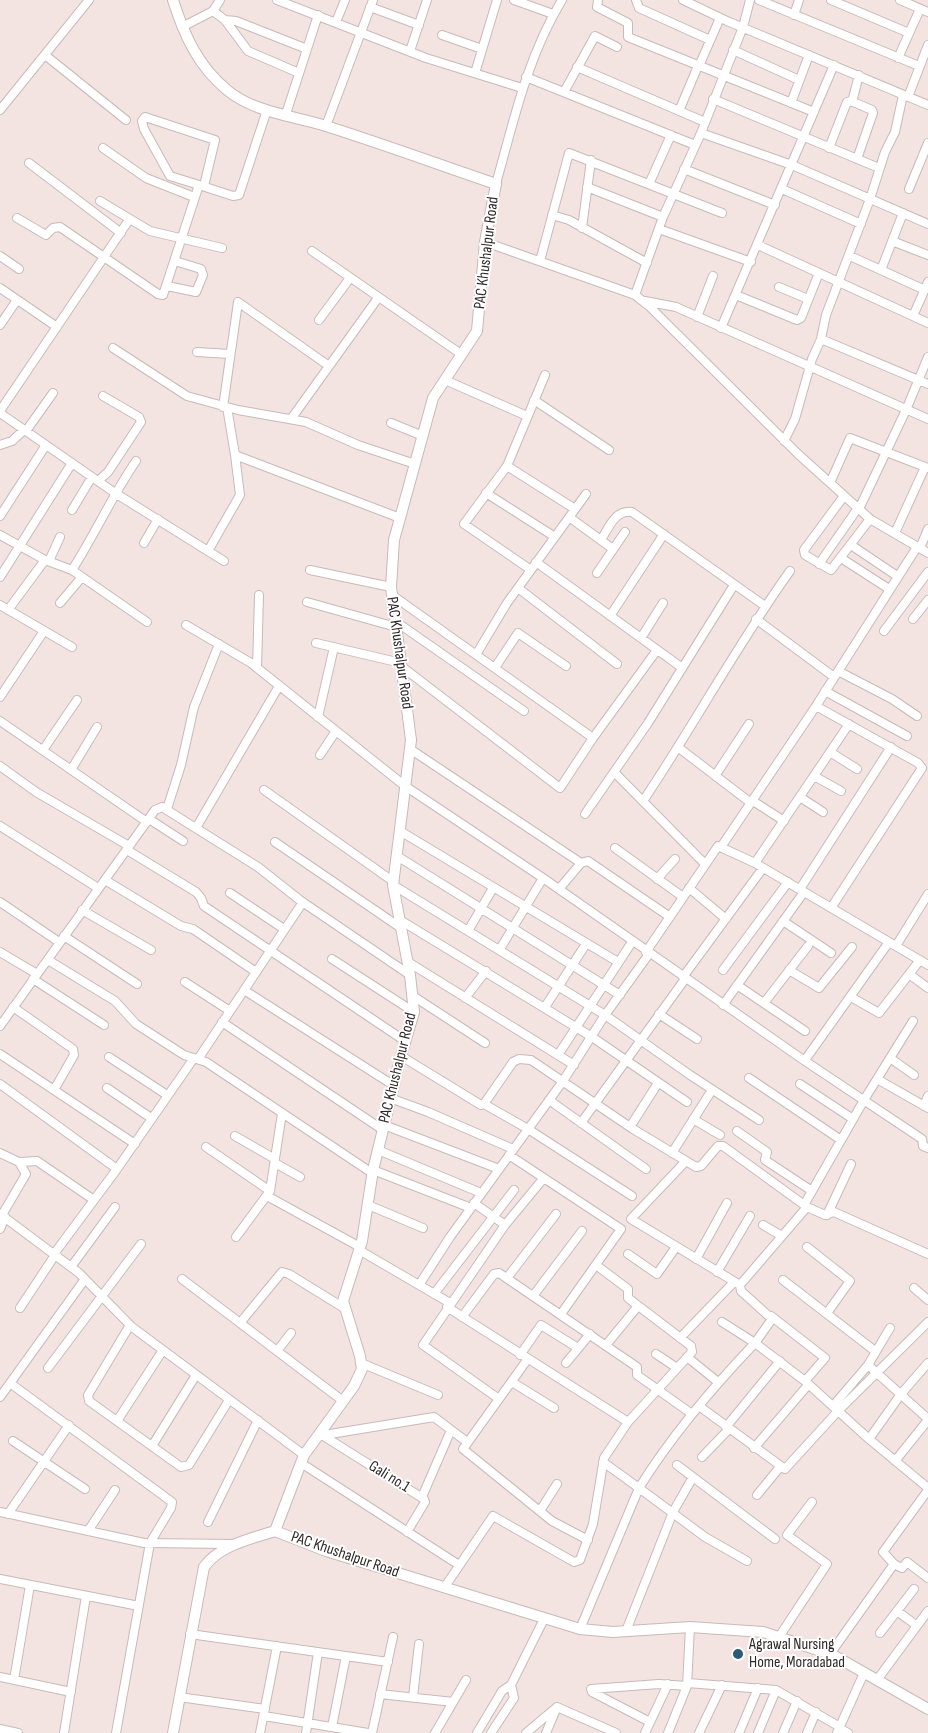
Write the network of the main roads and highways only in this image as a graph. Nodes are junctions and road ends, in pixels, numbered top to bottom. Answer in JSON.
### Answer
{"nodes":[{"id":1,"x":172,"y":0,"type":"edge"},
{"id":2,"x":275,"y":1531,"type":"junction"},
{"id":3,"x":928,"y":1709,"type":"edge"},
{"id":4,"x":173,"y":1733,"type":"edge"}],
"edges":[{"from":1,"to":2,"type":"main road","name":"PAC Khushalpur Road"},
{"from":2,"to":3,"type":"main road","name":"PAC Khushalpur Road"},
{"from":2,"to":4,"type":"main road"}]}
